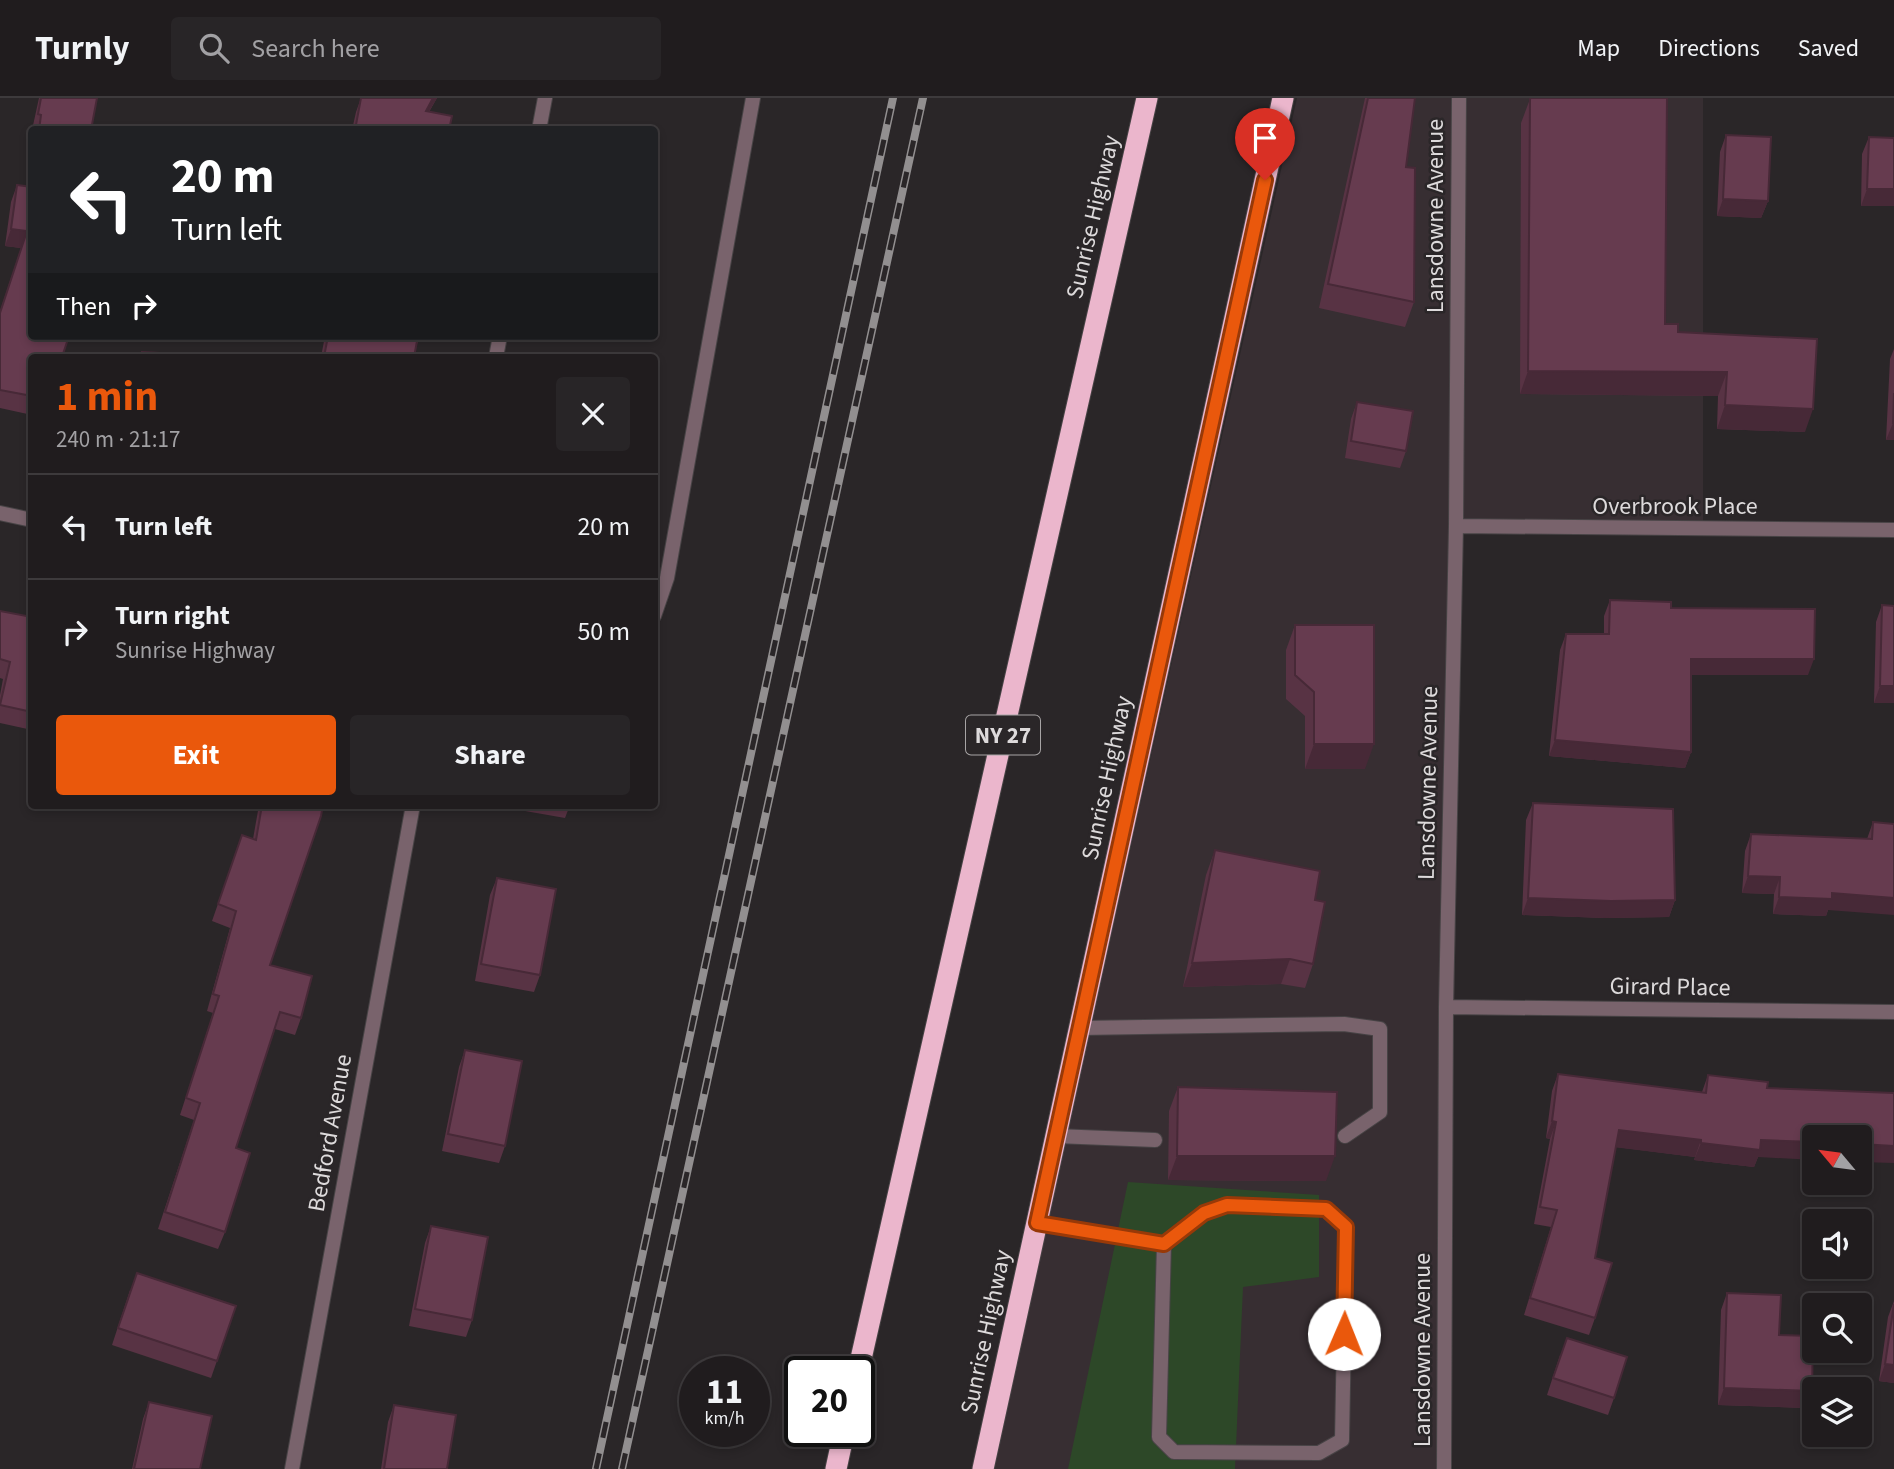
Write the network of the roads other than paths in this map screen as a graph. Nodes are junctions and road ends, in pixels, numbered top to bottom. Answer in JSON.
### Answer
{"nodes":[{"id":1,"x":545,"y":98,"type":"edge"},
{"id":2,"x":753,"y":98,"type":"edge"},
{"id":3,"x":1147,"y":98,"type":"edge"},
{"id":4,"x":1283,"y":98,"type":"edge"},
{"id":5,"x":1459,"y":98,"type":"edge"},
{"id":6,"x":540,"y":126,"type":"edge"},
{"id":7,"x":0,"y":513,"type":"edge"},
{"id":8,"x":28,"y":519,"type":"edge"},
{"id":9,"x":1456,"y":526,"type":"junction"},
{"id":10,"x":1894,"y":530,"type":"edge"},
{"id":11,"x":658,"y":604,"type":"edge"},
{"id":12,"x":412,"y":809,"type":"edge"},
{"id":13,"x":1446,"y":1007,"type":"junction"},
{"id":14,"x":1894,"y":1012,"type":"edge"},
{"id":15,"x":1080,"y":1028,"type":"junction"},
{"id":16,"x":1056,"y":1136,"type":"junction"},
{"id":17,"x":1345,"y":1136,"type":"dead end"},
{"id":18,"x":1155,"y":1140,"type":"dead end"},
{"id":19,"x":1037,"y":1223,"type":"junction"},
{"id":20,"x":1164,"y":1244,"type":"junction"},
{"id":21,"x":862,"y":1356,"type":"edge"},
{"id":22,"x":841,"y":1447,"type":"edge"},
{"id":23,"x":292,"y":1469,"type":"edge"},
{"id":24,"x":836,"y":1469,"type":"edge"},
{"id":25,"x":983,"y":1469,"type":"edge"},
{"id":26,"x":1444,"y":1469,"type":"edge"}],
"edges":[{"from":1,"to":6,"type":"street"},
{"from":2,"to":11,"type":"street"},
{"from":3,"to":21,"type":"highway","name":"Sunrise Highway","number":"NY 27"},
{"from":4,"to":15,"type":"highway","name":"Sunrise Highway"},
{"from":5,"to":9,"type":"street","name":"Lansdowne Avenue"},
{"from":7,"to":8,"type":"street"},
{"from":9,"to":10,"type":"street","name":"Overbrook Place"},
{"from":9,"to":13,"type":"street","name":"Lansdowne Avenue"},
{"from":12,"to":23,"type":"street","name":"Bedford Avenue"},
{"from":13,"to":14,"type":"street","name":"Girard Place"},
{"from":13,"to":26,"type":"street","name":"Lansdowne Avenue"},
{"from":15,"to":16,"type":"highway","name":"Sunrise Highway"},
{"from":15,"to":17,"type":"street"},
{"from":16,"to":18,"type":"street"},
{"from":16,"to":19,"type":"highway","name":"Sunrise Highway"},
{"from":19,"to":20,"type":"street"},
{"from":19,"to":25,"type":"highway","name":"Sunrise Highway"},
{"from":20,"to":20,"type":"street"},
{"from":22,"to":24,"type":"highway"}]}
